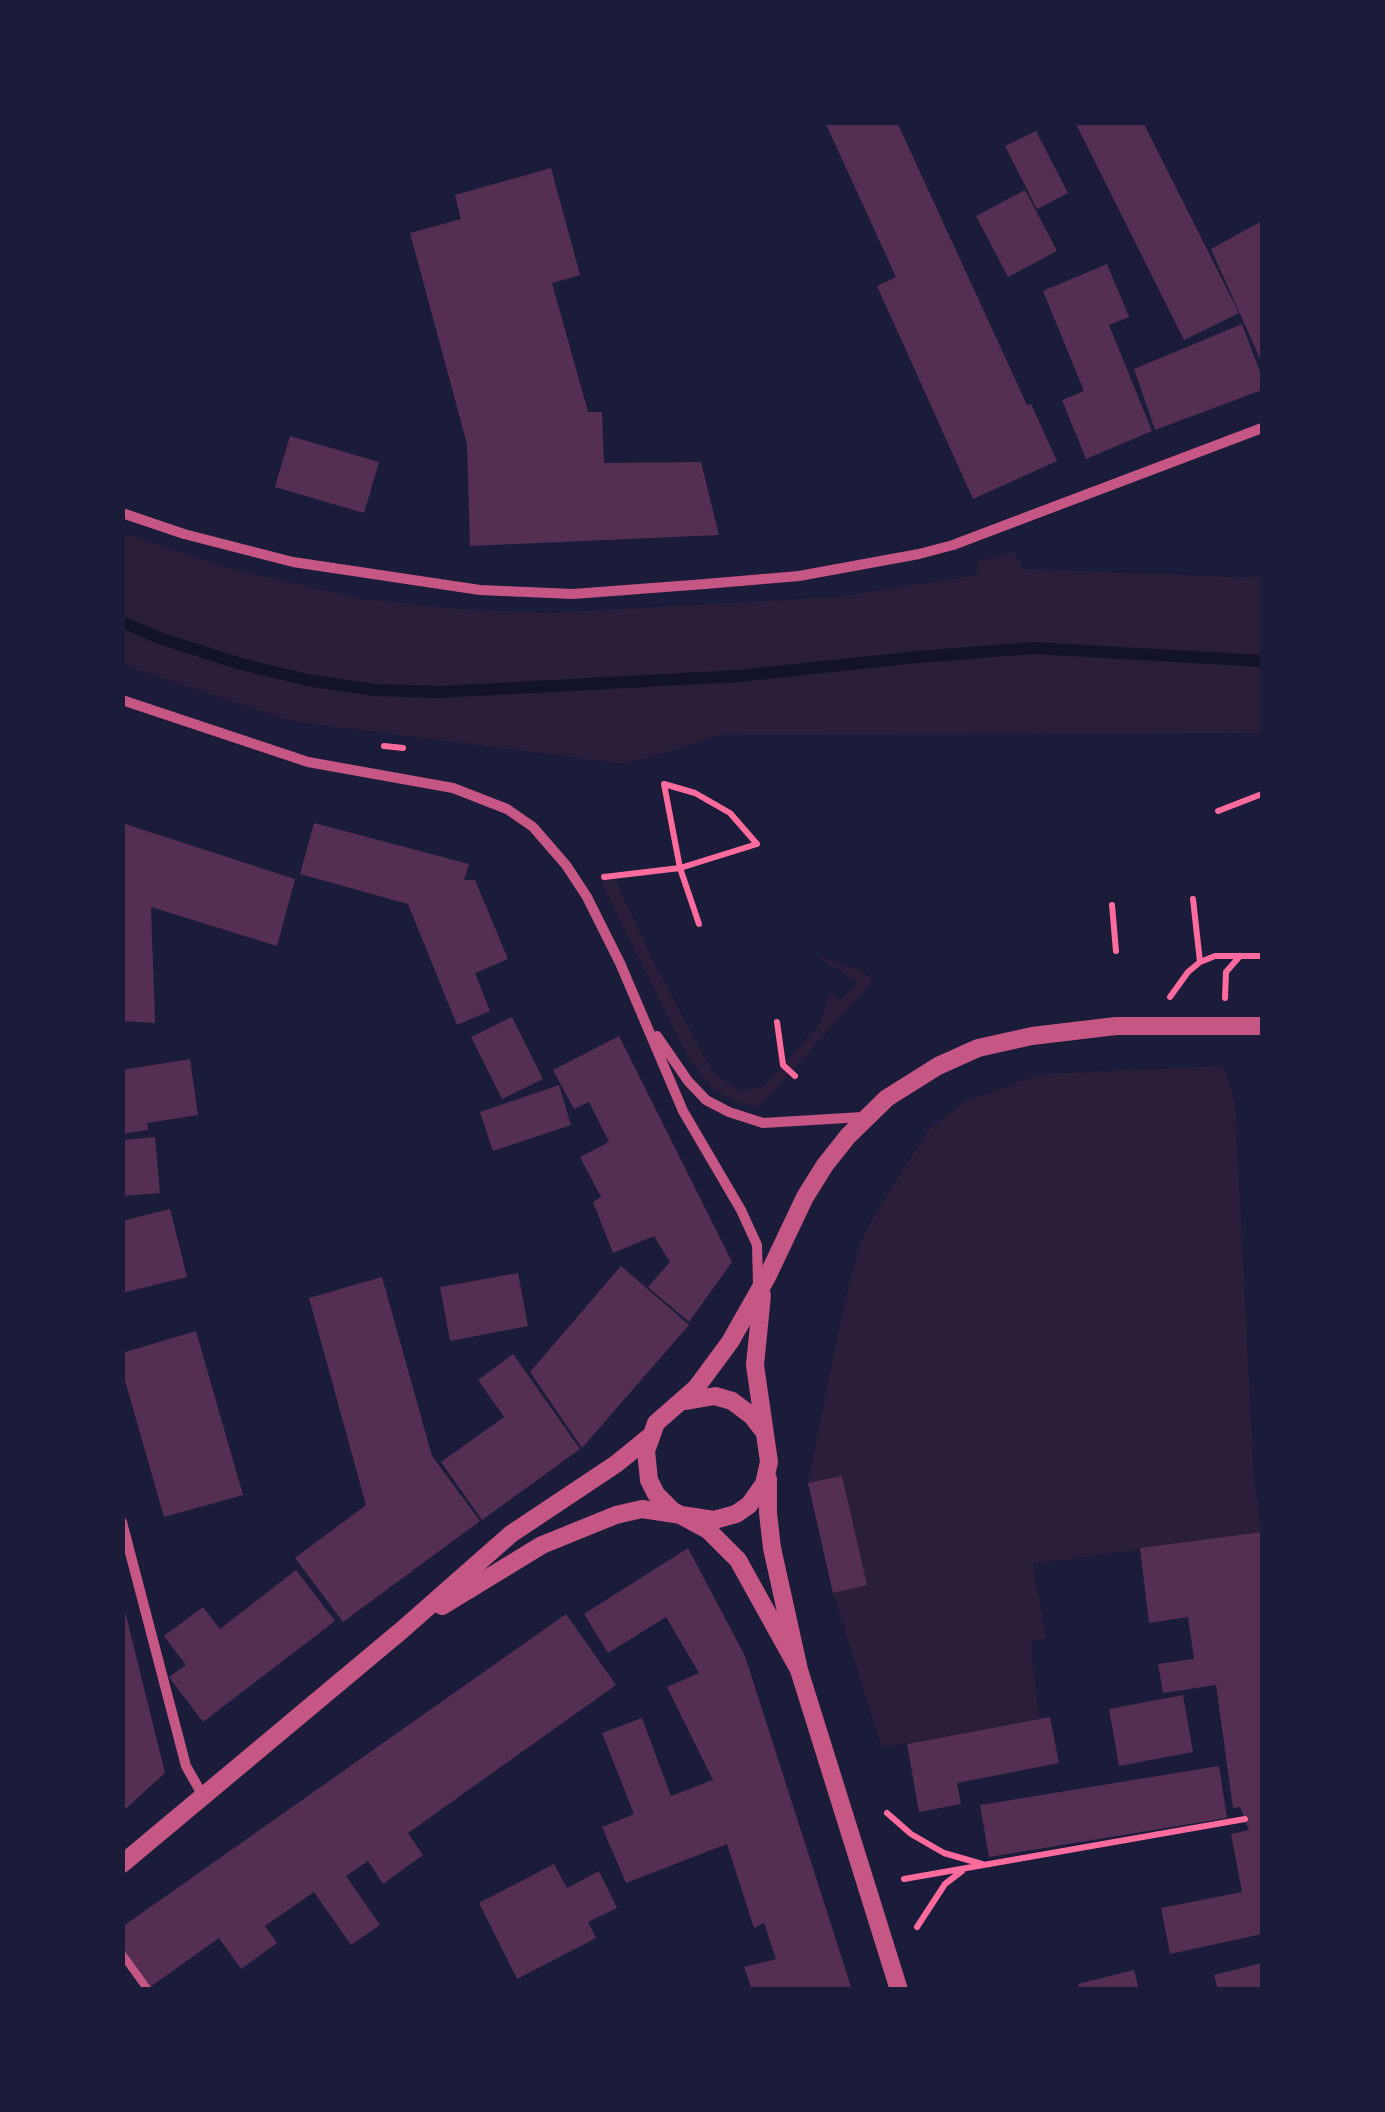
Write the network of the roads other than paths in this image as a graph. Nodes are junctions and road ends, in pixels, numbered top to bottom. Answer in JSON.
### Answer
{"nodes":[{"id":1,"x":1262,"y":428,"type":"edge"},
{"id":2,"x":122,"y":512,"type":"edge"},
{"id":3,"x":122,"y":700,"type":"edge"},
{"id":4,"x":645,"y":1019,"type":"junction"},
{"id":5,"x":1262,"y":1026,"type":"edge"},
{"id":6,"x":868,"y":1116,"type":"junction"},
{"id":7,"x":768,"y":1275,"type":"junction"},
{"id":8,"x":755,"y":1298,"type":"junction"},
{"id":9,"x":680,"y":1402,"type":"junction"},
{"id":10,"x":765,"y":1434,"type":"junction"},
{"id":11,"x":649,"y":1437,"type":"junction"},
{"id":12,"x":769,"y":1462,"type":"junction"},
{"id":13,"x":689,"y":1518,"type":"junction"},
{"id":14,"x":122,"y":1522,"type":"edge"},
{"id":15,"x":402,"y":1630,"type":"junction"},
{"id":16,"x":799,"y":1670,"type":"junction"},
{"id":17,"x":203,"y":1796,"type":"junction"},
{"id":18,"x":122,"y":1864,"type":"edge"},
{"id":19,"x":122,"y":1954,"type":"edge"},
{"id":20,"x":148,"y":1990,"type":"edge"},
{"id":21,"x":900,"y":1990,"type":"edge"}],
"edges":[{"from":1,"to":2,"type":"street"},
{"from":3,"to":4,"type":"street"},
{"from":4,"to":6,"type":"street"},
{"from":4,"to":8,"type":"street"},
{"from":5,"to":6,"type":"street"},
{"from":6,"to":7,"type":"street"},
{"from":7,"to":8,"type":"street"},
{"from":7,"to":10,"type":"street"},
{"from":8,"to":9,"type":"street"},
{"from":9,"to":10,"type":"street"},
{"from":9,"to":11,"type":"street"},
{"from":10,"to":12,"type":"street"},
{"from":11,"to":13,"type":"street"},
{"from":11,"to":15,"type":"street"},
{"from":12,"to":13,"type":"street"},
{"from":12,"to":16,"type":"street"},
{"from":13,"to":15,"type":"street"},
{"from":13,"to":16,"type":"street"},
{"from":14,"to":17,"type":"street"},
{"from":15,"to":17,"type":"street"},
{"from":16,"to":21,"type":"street"},
{"from":17,"to":18,"type":"street"},
{"from":19,"to":20,"type":"lane"}]}
